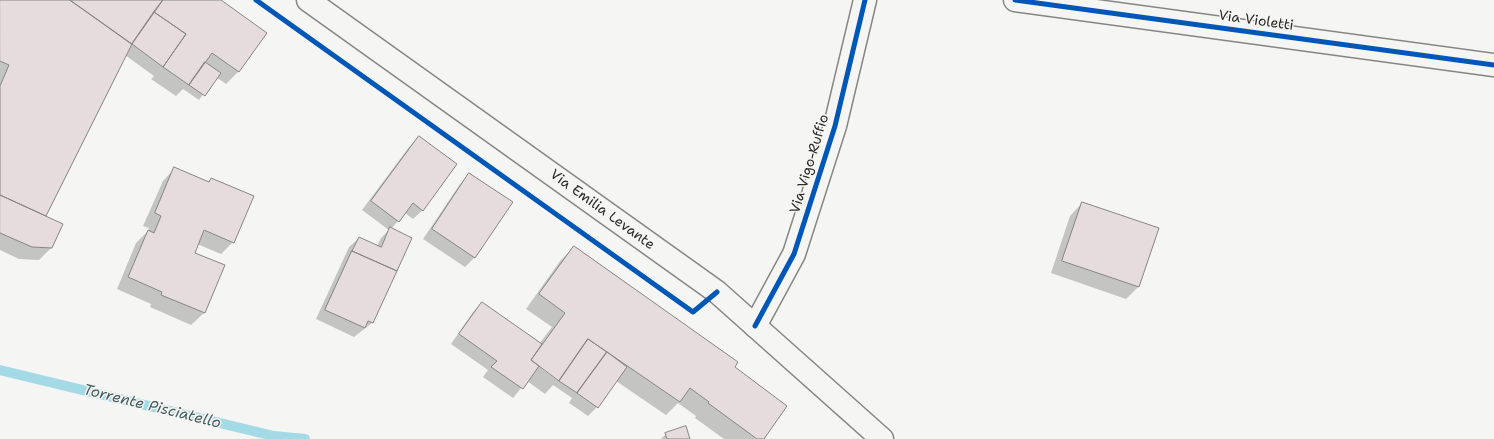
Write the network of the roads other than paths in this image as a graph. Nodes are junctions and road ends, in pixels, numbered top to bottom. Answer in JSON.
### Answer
{"nodes":[{"id":1,"x":308,"y":0,"type":"edge"},
{"id":2,"x":865,"y":0,"type":"edge"},
{"id":3,"x":1015,"y":0,"type":"edge"},
{"id":4,"x":1494,"y":65,"type":"edge"},
{"id":5,"x":755,"y":326,"type":"junction"},
{"id":6,"x":882,"y":439,"type":"edge"}],
"edges":[{"from":1,"to":5,"type":"street","name":"Via Emilia Levante"},
{"from":2,"to":5,"type":"street","name":"Via Vigo-Ruffio"},
{"from":3,"to":4,"type":"street","name":"Via Violetti"},
{"from":5,"to":6,"type":"street","name":"Via Emilia Levante"}]}
